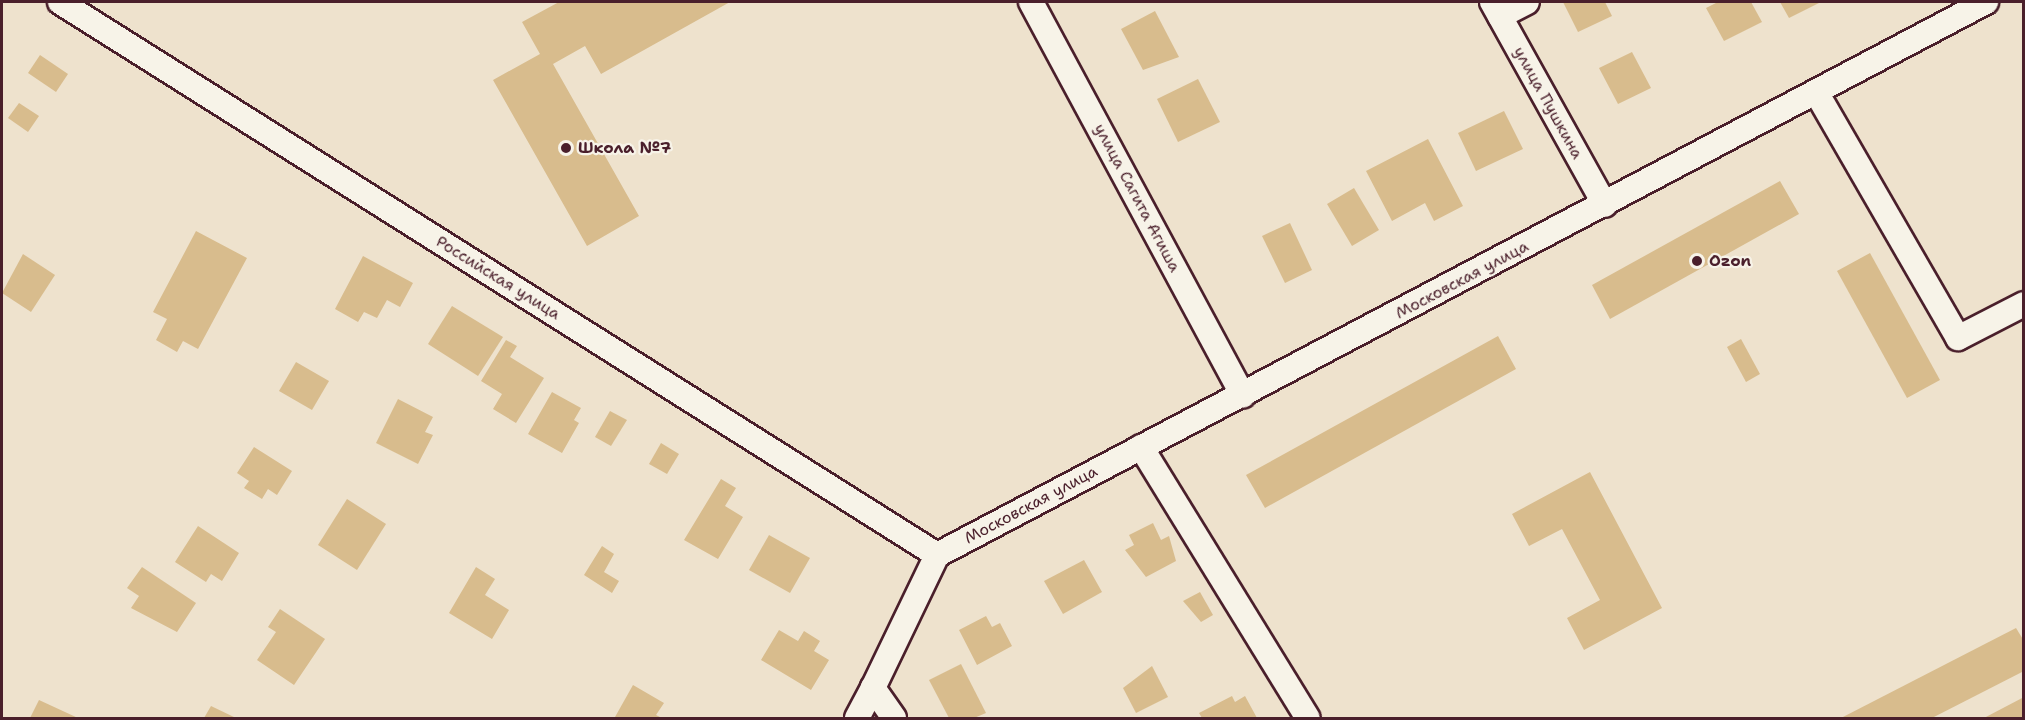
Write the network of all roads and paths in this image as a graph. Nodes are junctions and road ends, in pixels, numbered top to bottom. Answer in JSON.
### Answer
{"nodes":[{"id":1,"x":60,"y":2,"type":"edge"},
{"id":2,"x":1031,"y":2,"type":"edge"},
{"id":3,"x":1527,"y":2,"type":"edge"},
{"id":4,"x":1986,"y":2,"type":"edge"},
{"id":5,"x":1496,"y":9,"type":"edge"},
{"id":6,"x":1816,"y":92,"type":"junction"},
{"id":7,"x":1605,"y":205,"type":"junction"},
{"id":8,"x":2024,"y":304,"type":"edge"},
{"id":9,"x":1243,"y":395,"type":"junction"},
{"id":10,"x":1141,"y":447,"type":"junction"},
{"id":11,"x":937,"y":555,"type":"junction"},
{"id":12,"x":873,"y":688,"type":"junction"},
{"id":13,"x":857,"y":718,"type":"edge"},
{"id":14,"x":894,"y":718,"type":"edge"},
{"id":15,"x":1308,"y":718,"type":"edge"}],
"edges":[{"from":1,"to":11,"type":"street","name":"Российская улица"},
{"from":2,"to":9,"type":"street","name":"улица Сагита Агиша"},
{"from":3,"to":5,"type":"street"},
{"from":4,"to":6,"type":"street","name":"Московская улица"},
{"from":5,"to":7,"type":"street","name":"улица Пушкина"},
{"from":6,"to":7,"type":"street","name":"Московская улица"},
{"from":6,"to":8,"type":"street"},
{"from":7,"to":9,"type":"street","name":"Московская улица"},
{"from":9,"to":10,"type":"street","name":"Московская улица"},
{"from":10,"to":11,"type":"street","name":"Московская улица"},
{"from":10,"to":15,"type":"street"},
{"from":11,"to":12,"type":"street"},
{"from":12,"to":13,"type":"street"},
{"from":12,"to":14,"type":"street"}]}
